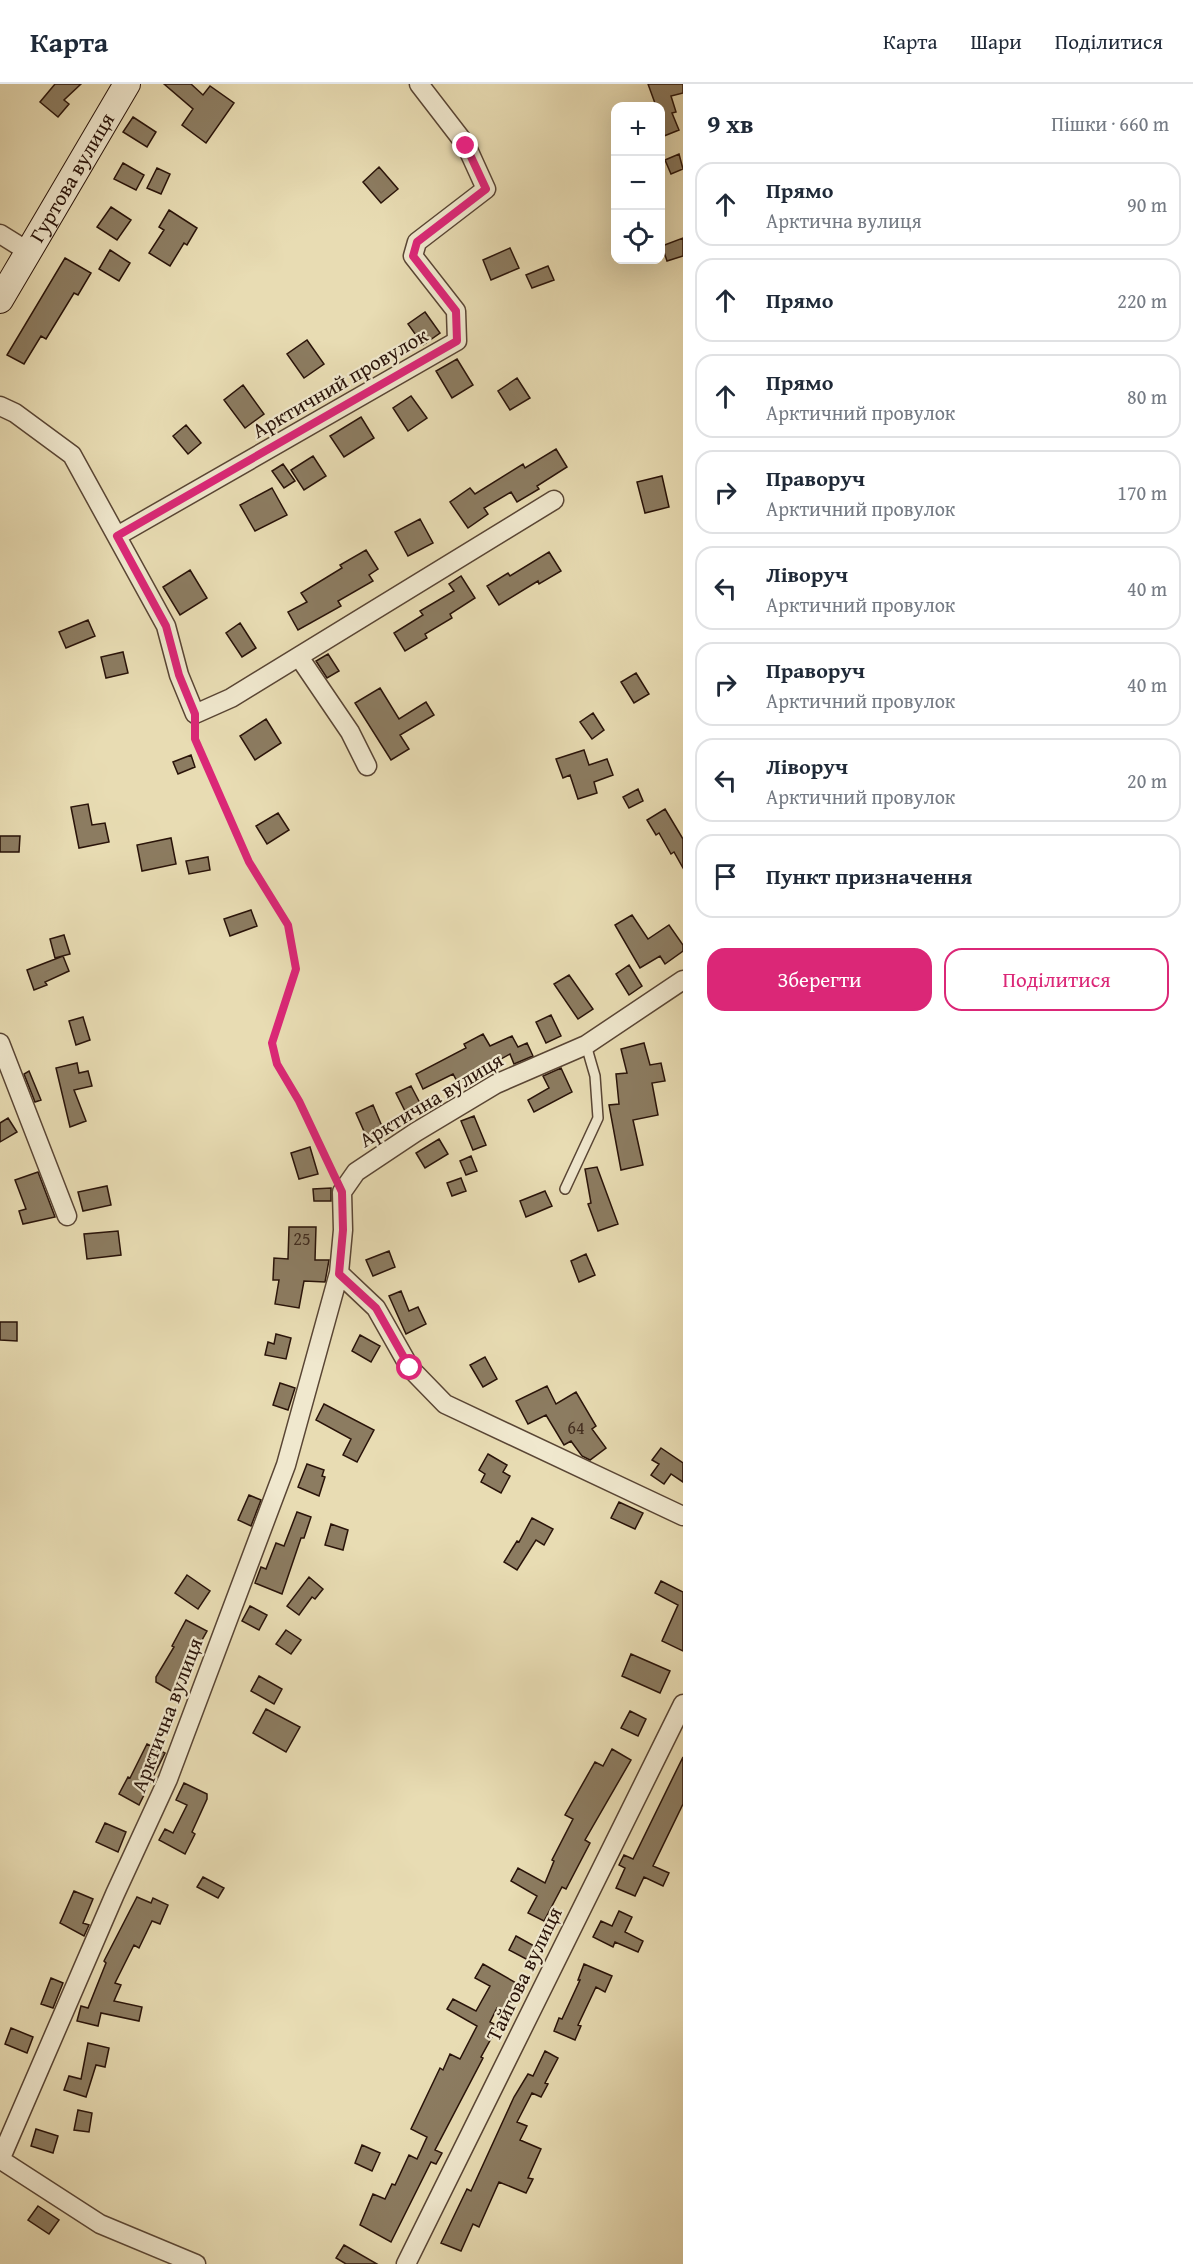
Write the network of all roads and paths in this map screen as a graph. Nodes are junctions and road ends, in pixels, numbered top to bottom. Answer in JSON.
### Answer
{"nodes":[{"id":1,"x":419,"y":84,"type":"edge"},
{"id":2,"x":121,"y":86,"type":"edge"},
{"id":3,"x":0,"y":234,"type":"edge"},
{"id":4,"x":29,"y":252,"type":"junction"},
{"id":5,"x":0,"y":300,"type":"edge"},
{"id":6,"x":0,"y":406,"type":"edge"},
{"id":7,"x":554,"y":500,"type":"dead end"},
{"id":8,"x":117,"y":536,"type":"junction"},
{"id":9,"x":299,"y":657,"type":"junction"},
{"id":10,"x":195,"y":714,"type":"junction"},
{"id":11,"x":367,"y":766,"type":"dead end"},
{"id":12,"x":683,"y":980,"type":"edge"},
{"id":13,"x":0,"y":1043,"type":"edge"},
{"id":14,"x":586,"y":1045,"type":"junction"},
{"id":15,"x":565,"y":1189,"type":"dead end"},
{"id":16,"x":342,"y":1192,"type":"junction"},
{"id":17,"x":66,"y":1216,"type":"dead end"},
{"id":18,"x":339,"y":1274,"type":"junction"},
{"id":19,"x":683,"y":1516,"type":"edge"},
{"id":20,"x":683,"y":1704,"type":"edge"},
{"id":21,"x":1,"y":2160,"type":"edge"},
{"id":22,"x":196,"y":2264,"type":"edge"},
{"id":23,"x":405,"y":2264,"type":"edge"}],
"edges":[{"from":1,"to":8,"type":"street","name":"Арктичний провулок"},
{"from":2,"to":4,"type":"street","name":"Гуртова вулиця"},
{"from":3,"to":4,"type":"street"},
{"from":4,"to":5,"type":"street","name":"Гуртова вулиця"},
{"from":6,"to":8,"type":"street"},
{"from":7,"to":9,"type":"street"},
{"from":8,"to":10,"type":"street"},
{"from":9,"to":10,"type":"street"},
{"from":9,"to":11,"type":"street"},
{"from":10,"to":16,"type":"path"},
{"from":12,"to":14,"type":"street","name":"Арктична вулиця"},
{"from":13,"to":17,"type":"street"},
{"from":14,"to":15,"type":"lane"},
{"from":14,"to":16,"type":"street","name":"Арктична вулиця"},
{"from":16,"to":18,"type":"street","name":"Арктична вулиця"},
{"from":18,"to":19,"type":"street"},
{"from":18,"to":21,"type":"street","name":"Арктична вулиця"},
{"from":20,"to":23,"type":"street","name":"Тайгова вулиця"},
{"from":21,"to":22,"type":"street","name":"Арктична вулиця"}]}
